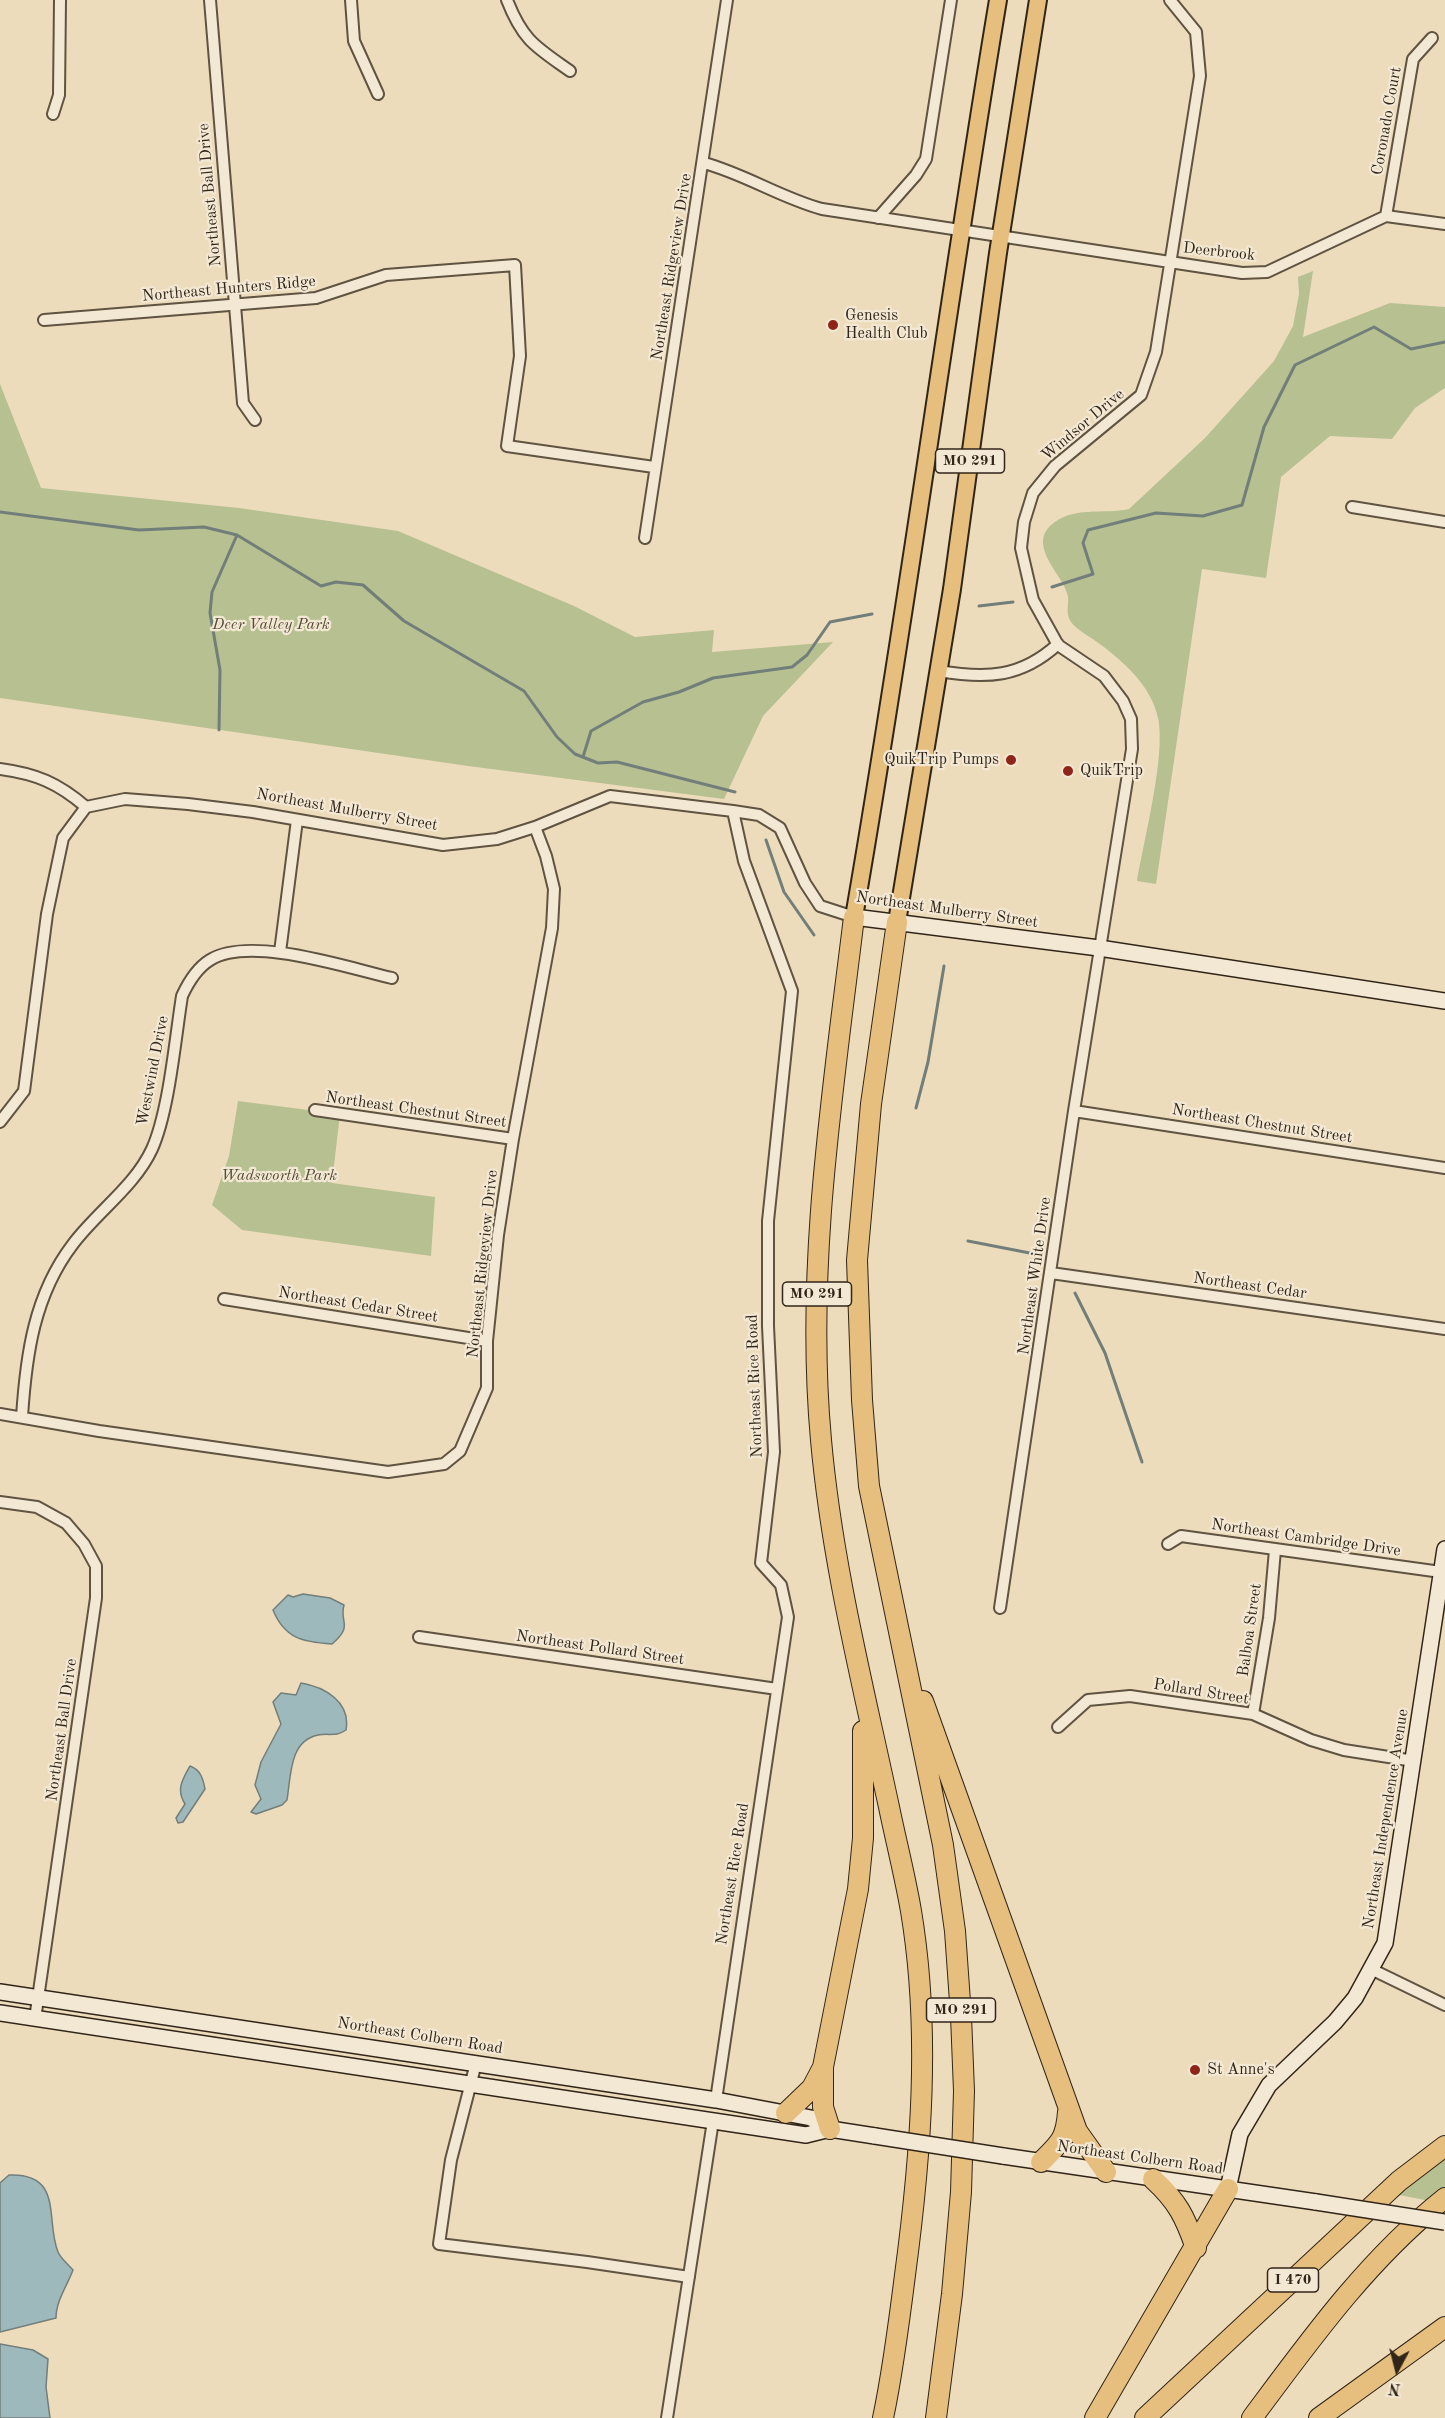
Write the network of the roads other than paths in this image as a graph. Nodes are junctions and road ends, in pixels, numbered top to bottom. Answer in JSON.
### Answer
{"nodes":[{"id":1,"x":60,"y":0,"type":"edge"},
{"id":2,"x":210,"y":0,"type":"edge"},
{"id":3,"x":351,"y":0,"type":"edge"},
{"id":4,"x":507,"y":0,"type":"edge"},
{"id":5,"x":727,"y":0,"type":"edge"},
{"id":6,"x":951,"y":0,"type":"edge"},
{"id":7,"x":998,"y":0,"type":"edge"},
{"id":8,"x":1038,"y":0,"type":"edge"},
{"id":9,"x":1170,"y":0,"type":"edge"},
{"id":10,"x":1432,"y":38,"type":"dead end"},
{"id":11,"x":570,"y":71,"type":"dead end"},
{"id":12,"x":378,"y":94,"type":"dead end"},
{"id":13,"x":53,"y":114,"type":"dead end"},
{"id":14,"x":704,"y":163,"type":"junction"},
{"id":15,"x":1386,"y":216,"type":"junction"},
{"id":16,"x":878,"y":218,"type":"junction"},
{"id":17,"x":1445,"y":224,"type":"edge"},
{"id":18,"x":960,"y":230,"type":"junction"},
{"id":19,"x":1001,"y":237,"type":"junction"},
{"id":20,"x":1171,"y":262,"type":"junction"},
{"id":21,"x":234,"y":305,"type":"junction"},
{"id":22,"x":44,"y":320,"type":"dead end"},
{"id":23,"x":255,"y":420,"type":"dead end"},
{"id":24,"x":654,"y":466,"type":"junction"},
{"id":25,"x":1352,"y":507,"type":"dead end"},
{"id":26,"x":1445,"y":522,"type":"edge"},
{"id":27,"x":645,"y":538,"type":"dead end"},
{"id":28,"x":1058,"y":644,"type":"junction"},
{"id":29,"x":939,"y":671,"type":"junction"},
{"id":30,"x":0,"y":769,"type":"edge"},
{"id":31,"x":86,"y":807,"type":"junction"},
{"id":32,"x":733,"y":811,"type":"junction"},
{"id":33,"x":297,"y":820,"type":"junction"},
{"id":34,"x":535,"y":827,"type":"junction"},
{"id":35,"x":854,"y":917,"type":"junction"},
{"id":36,"x":897,"y":922,"type":"junction"},
{"id":37,"x":1099,"y":948,"type":"junction"},
{"id":38,"x":280,"y":952,"type":"junction"},
{"id":39,"x":392,"y":978,"type":"dead end"},
{"id":40,"x":1445,"y":1001,"type":"edge"},
{"id":41,"x":315,"y":1110,"type":"dead end"},
{"id":42,"x":1074,"y":1111,"type":"junction"},
{"id":43,"x":0,"y":1122,"type":"edge"},
{"id":44,"x":513,"y":1139,"type":"junction"},
{"id":45,"x":1445,"y":1168,"type":"edge"},
{"id":46,"x":1051,"y":1273,"type":"junction"},
{"id":47,"x":224,"y":1299,"type":"dead end"},
{"id":48,"x":1445,"y":1329,"type":"edge"},
{"id":49,"x":487,"y":1341,"type":"junction"},
{"id":50,"x":0,"y":1414,"type":"edge"},
{"id":51,"x":22,"y":1417,"type":"junction"},
{"id":52,"x":0,"y":1502,"type":"edge"},
{"id":53,"x":1168,"y":1544,"type":"dead end"},
{"id":54,"x":1445,"y":1549,"type":"edge"},
{"id":55,"x":1275,"y":1550,"type":"junction"},
{"id":56,"x":1441,"y":1572,"type":"junction"},
{"id":57,"x":892,"y":1608,"type":"junction"},
{"id":58,"x":1000,"y":1608,"type":"dead end"},
{"id":59,"x":419,"y":1637,"type":"dead end"},
{"id":60,"x":859,"y":1669,"type":"junction"},
{"id":61,"x":777,"y":1689,"type":"junction"},
{"id":62,"x":1253,"y":1714,"type":"junction"},
{"id":63,"x":1058,"y":1727,"type":"dead end"},
{"id":64,"x":1414,"y":1761,"type":"junction"},
{"id":65,"x":1373,"y":1970,"type":"junction"},
{"id":66,"x":0,"y":1992,"type":"edge"},
{"id":67,"x":39,"y":1998,"type":"junction"},
{"id":68,"x":1445,"y":2005,"type":"edge"},
{"id":69,"x":0,"y":2013,"type":"edge"},
{"id":70,"x":35,"y":2019,"type":"junction"},
{"id":71,"x":476,"y":2063,"type":"junction"},
{"id":72,"x":823,"y":2067,"type":"junction"},
{"id":73,"x":470,"y":2084,"type":"junction"},
{"id":74,"x":716,"y":2100,"type":"junction"},
{"id":75,"x":1068,"y":2108,"type":"junction"},
{"id":76,"x":786,"y":2113,"type":"junction"},
{"id":77,"x":686,"y":2117,"type":"junction"},
{"id":78,"x":713,"y":2121,"type":"junction"},
{"id":79,"x":830,"y":2129,"type":"junction"},
{"id":80,"x":1445,"y":2146,"type":"edge"},
{"id":81,"x":1041,"y":2162,"type":"junction"},
{"id":82,"x":1106,"y":2172,"type":"junction"},
{"id":83,"x":1153,"y":2179,"type":"junction"},
{"id":84,"x":1228,"y":2189,"type":"junction"},
{"id":85,"x":1445,"y":2198,"type":"edge"},
{"id":86,"x":1445,"y":2222,"type":"edge"},
{"id":87,"x":1196,"y":2248,"type":"junction"},
{"id":88,"x":689,"y":2277,"type":"junction"},
{"id":89,"x":1445,"y":2327,"type":"edge"},
{"id":90,"x":667,"y":2418,"type":"edge"},
{"id":91,"x":883,"y":2418,"type":"edge"},
{"id":92,"x":936,"y":2418,"type":"edge"},
{"id":93,"x":1095,"y":2418,"type":"edge"},
{"id":94,"x":1145,"y":2418,"type":"edge"},
{"id":95,"x":1252,"y":2418,"type":"edge"},
{"id":96,"x":1319,"y":2418,"type":"edge"}],
"edges":[{"from":1,"to":13,"type":"street"},
{"from":2,"to":21,"type":"street","name":"Northeast Ball Drive"},
{"from":3,"to":12,"type":"street"},
{"from":4,"to":11,"type":"street"},
{"from":5,"to":14,"type":"street","name":"Northeast Ridgeview Drive"},
{"from":6,"to":16,"type":"street"},
{"from":7,"to":18,"type":"main road","number":"MO 291"},
{"from":8,"to":19,"type":"main road","number":"MO 291"},
{"from":9,"to":20,"type":"street","name":"Windsor Drive"},
{"from":10,"to":15,"type":"street","name":"Coronado Court"},
{"from":14,"to":16,"type":"street","name":"Deerbrook"},
{"from":14,"to":24,"type":"street","name":"Northeast Ridgeview Drive"},
{"from":15,"to":17,"type":"street"},
{"from":15,"to":20,"type":"street","name":"Deerbrook"},
{"from":16,"to":18,"type":"street","name":"Deerbrook"},
{"from":18,"to":19,"type":"street","name":"Deerbrook"},
{"from":18,"to":35,"type":"main road","number":"MO 291"},
{"from":19,"to":20,"type":"street","name":"Deerbrook"},
{"from":19,"to":29,"type":"main road","number":"MO 291"},
{"from":20,"to":28,"type":"street","name":"Windsor Drive"},
{"from":21,"to":22,"type":"street","name":"Northeast Hunters Ridge"},
{"from":21,"to":23,"type":"street","name":"Northeast Ball Drive"},
{"from":21,"to":24,"type":"street","name":"Northeast Hunters Ridge"},
{"from":24,"to":27,"type":"street","name":"Northeast Ridgeview Drive"},
{"from":25,"to":26,"type":"street"},
{"from":28,"to":29,"type":"street"},
{"from":28,"to":37,"type":"street","name":"Windsor Drive"},
{"from":29,"to":36,"type":"main road","number":"MO 291"},
{"from":30,"to":31,"type":"street"},
{"from":31,"to":33,"type":"street","name":"Northeast Mulberry Street"},
{"from":31,"to":43,"type":"street"},
{"from":32,"to":34,"type":"street","name":"Northeast Mulberry Street"},
{"from":32,"to":35,"type":"street","name":"Northeast Mulberry Street"},
{"from":32,"to":61,"type":"street","name":"Northeast Rice Road"},
{"from":33,"to":34,"type":"street","name":"Northeast Mulberry Street"},
{"from":33,"to":38,"type":"street"},
{"from":34,"to":44,"type":"street","name":"Northeast Ridgeview Drive"},
{"from":35,"to":36,"type":"main road","name":"Northeast Mulberry Street"},
{"from":35,"to":60,"type":"highway","number":"MO 291"},
{"from":36,"to":37,"type":"main road","name":"Northeast Mulberry Street"},
{"from":36,"to":57,"type":"highway","number":"MO 291"},
{"from":37,"to":40,"type":"main road","name":"Northeast Mulberry Street"},
{"from":37,"to":42,"type":"street","name":"Northeast White Drive"},
{"from":38,"to":39,"type":"street","name":"Westwind Drive"},
{"from":38,"to":51,"type":"street","name":"Westwind Drive"},
{"from":41,"to":44,"type":"street","name":"Northeast Chestnut Street"},
{"from":42,"to":45,"type":"street","name":"Northeast Chestnut Street"},
{"from":42,"to":46,"type":"street","name":"Northeast White Drive"},
{"from":44,"to":49,"type":"street","name":"Northeast Ridgeview Drive"},
{"from":46,"to":48,"type":"street","name":"Northeast Cedar"},
{"from":46,"to":58,"type":"street","name":"Northeast White Drive"},
{"from":47,"to":49,"type":"street","name":"Northeast Cedar Street"},
{"from":49,"to":51,"type":"street","name":"Northeast Ridgeview Drive"},
{"from":50,"to":51,"type":"street","name":"Northeast Ridgeview Drive"},
{"from":52,"to":67,"type":"street","name":"Northeast Ball Drive"},
{"from":53,"to":55,"type":"street","name":"Northeast Cambridge Drive"},
{"from":54,"to":56,"type":"main road","name":"Northeast Independence Avenue"},
{"from":55,"to":56,"type":"street","name":"Northeast Cambridge Drive"},
{"from":55,"to":62,"type":"street","name":"Balboa Street"},
{"from":56,"to":64,"type":"main road","name":"Northeast Independence Avenue"},
{"from":57,"to":75,"type":"highway"},
{"from":57,"to":92,"type":"highway","number":"MO 291"},
{"from":59,"to":61,"type":"street","name":"Northeast Pollard Street"},
{"from":60,"to":72,"type":"highway"},
{"from":60,"to":91,"type":"highway","number":"MO 291"},
{"from":61,"to":74,"type":"street","name":"Northeast Rice Road"},
{"from":62,"to":63,"type":"street","name":"Pollard Street"},
{"from":62,"to":64,"type":"street","name":"Pollard Street"},
{"from":64,"to":65,"type":"main road","name":"Northeast Independence Avenue"},
{"from":65,"to":68,"type":"street"},
{"from":65,"to":84,"type":"main road","name":"Northeast Independence Avenue"},
{"from":66,"to":67,"type":"main road","name":"Northeast Colbern Road"},
{"from":67,"to":70,"type":"street","name":"Northeast Ball Drive"},
{"from":67,"to":71,"type":"main road","name":"Northeast Colbern Road"},
{"from":69,"to":70,"type":"main road","name":"Northeast Colbern Road"},
{"from":70,"to":73,"type":"main road","name":"Northeast Colbern Road"},
{"from":71,"to":73,"type":"street"},
{"from":71,"to":74,"type":"main road","name":"Northeast Colbern Road"},
{"from":72,"to":76,"type":"highway"},
{"from":72,"to":79,"type":"highway"},
{"from":73,"to":77,"type":"main road","name":"Northeast Colbern Road"},
{"from":73,"to":88,"type":"street"},
{"from":74,"to":76,"type":"main road","name":"Northeast Colbern Road"},
{"from":74,"to":77,"type":"main road"},
{"from":75,"to":81,"type":"highway"},
{"from":75,"to":82,"type":"highway"},
{"from":76,"to":79,"type":"main road","name":"Northeast Colbern Road"},
{"from":77,"to":78,"type":"main road","name":"Northeast Colbern Road"},
{"from":78,"to":79,"type":"main road","name":"Northeast Colbern Road"},
{"from":78,"to":88,"type":"street"},
{"from":79,"to":81,"type":"main road","name":"Northeast Colbern Road","bridge":true},
{"from":80,"to":94,"type":"highway","number":"I 470"},
{"from":81,"to":82,"type":"main road","name":"Northeast Colbern Road"},
{"from":82,"to":83,"type":"main road","name":"Northeast Colbern Road"},
{"from":83,"to":84,"type":"main road","name":"Northeast Colbern Road"},
{"from":83,"to":87,"type":"highway"},
{"from":84,"to":86,"type":"main road","name":"Northeast Colbern Road","bridge":true},
{"from":84,"to":87,"type":"highway"},
{"from":85,"to":95,"type":"highway","number":"I 470"},
{"from":87,"to":93,"type":"highway"},
{"from":88,"to":90,"type":"street"},
{"from":89,"to":96,"type":"highway"}]}
